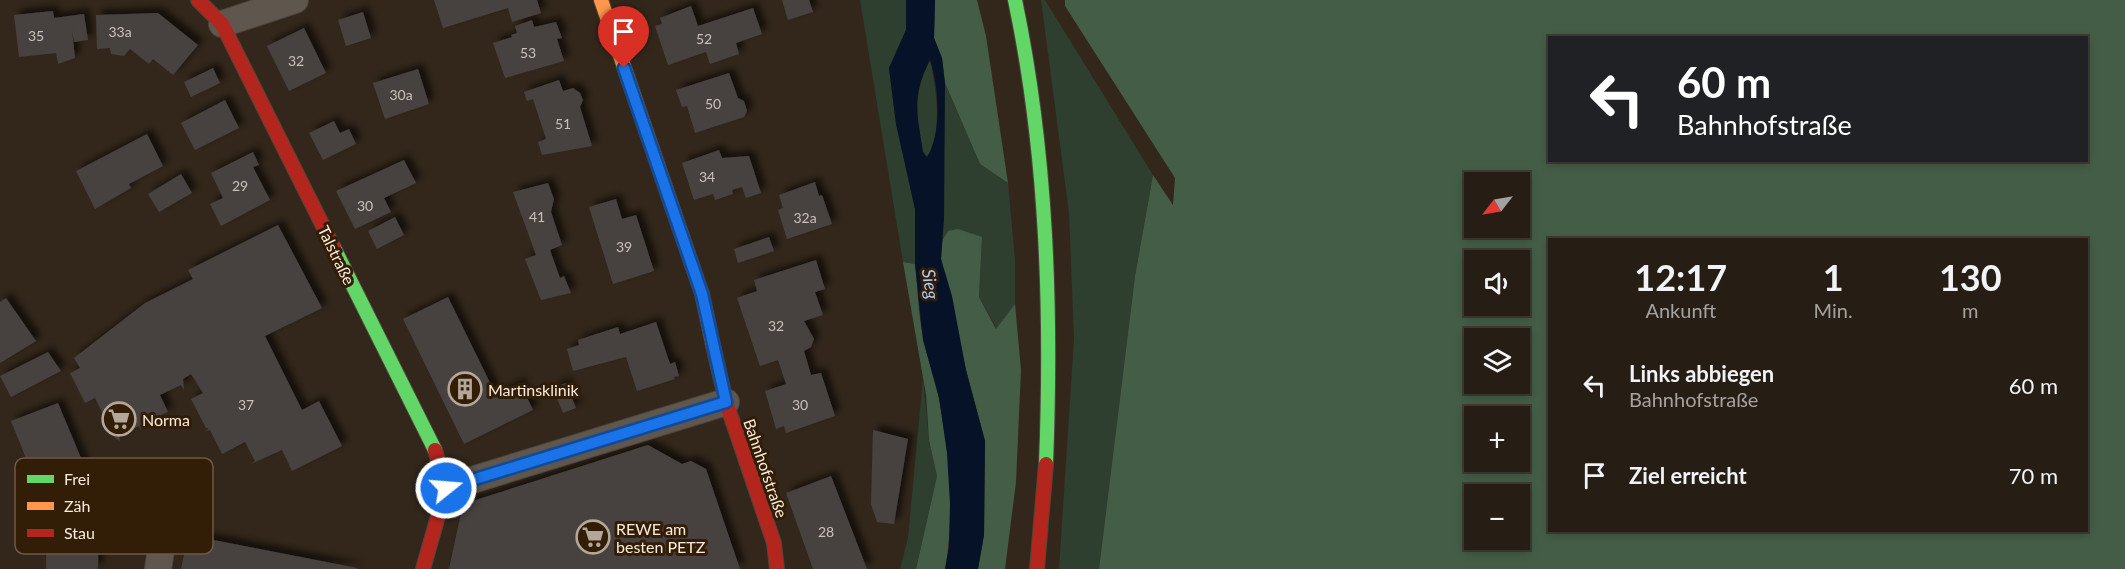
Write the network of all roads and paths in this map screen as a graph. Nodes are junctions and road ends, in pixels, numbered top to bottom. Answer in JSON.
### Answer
{"nodes":[{"id":1,"x":198,"y":0,"type":"edge"},
{"id":2,"x":295,"y":0,"type":"edge"},
{"id":3,"x":601,"y":0,"type":"edge"},
{"id":4,"x":1015,"y":0,"type":"edge"},
{"id":5,"x":222,"y":24,"type":"junction"},
{"id":6,"x":726,"y":402,"type":"junction"},
{"id":7,"x":446,"y":488,"type":"junction"},
{"id":8,"x":160,"y":554,"type":"edge"},
{"id":9,"x":158,"y":569,"type":"edge"},
{"id":10,"x":423,"y":569,"type":"edge"},
{"id":11,"x":777,"y":569,"type":"edge"},
{"id":12,"x":1037,"y":569,"type":"edge"}],
"edges":[{"from":1,"to":5,"type":"street","name":"Talstraße"},
{"from":2,"to":5,"type":"street"},
{"from":3,"to":6,"type":"street","name":"Bahnhofstraße"},
{"from":4,"to":12,"type":"street"},
{"from":5,"to":7,"type":"street","name":"Talstraße"},
{"from":6,"to":7,"type":"street"},
{"from":6,"to":11,"type":"street","name":"Bahnhofstraße"},
{"from":7,"to":10,"type":"street"},
{"from":8,"to":9,"type":"street"}]}
